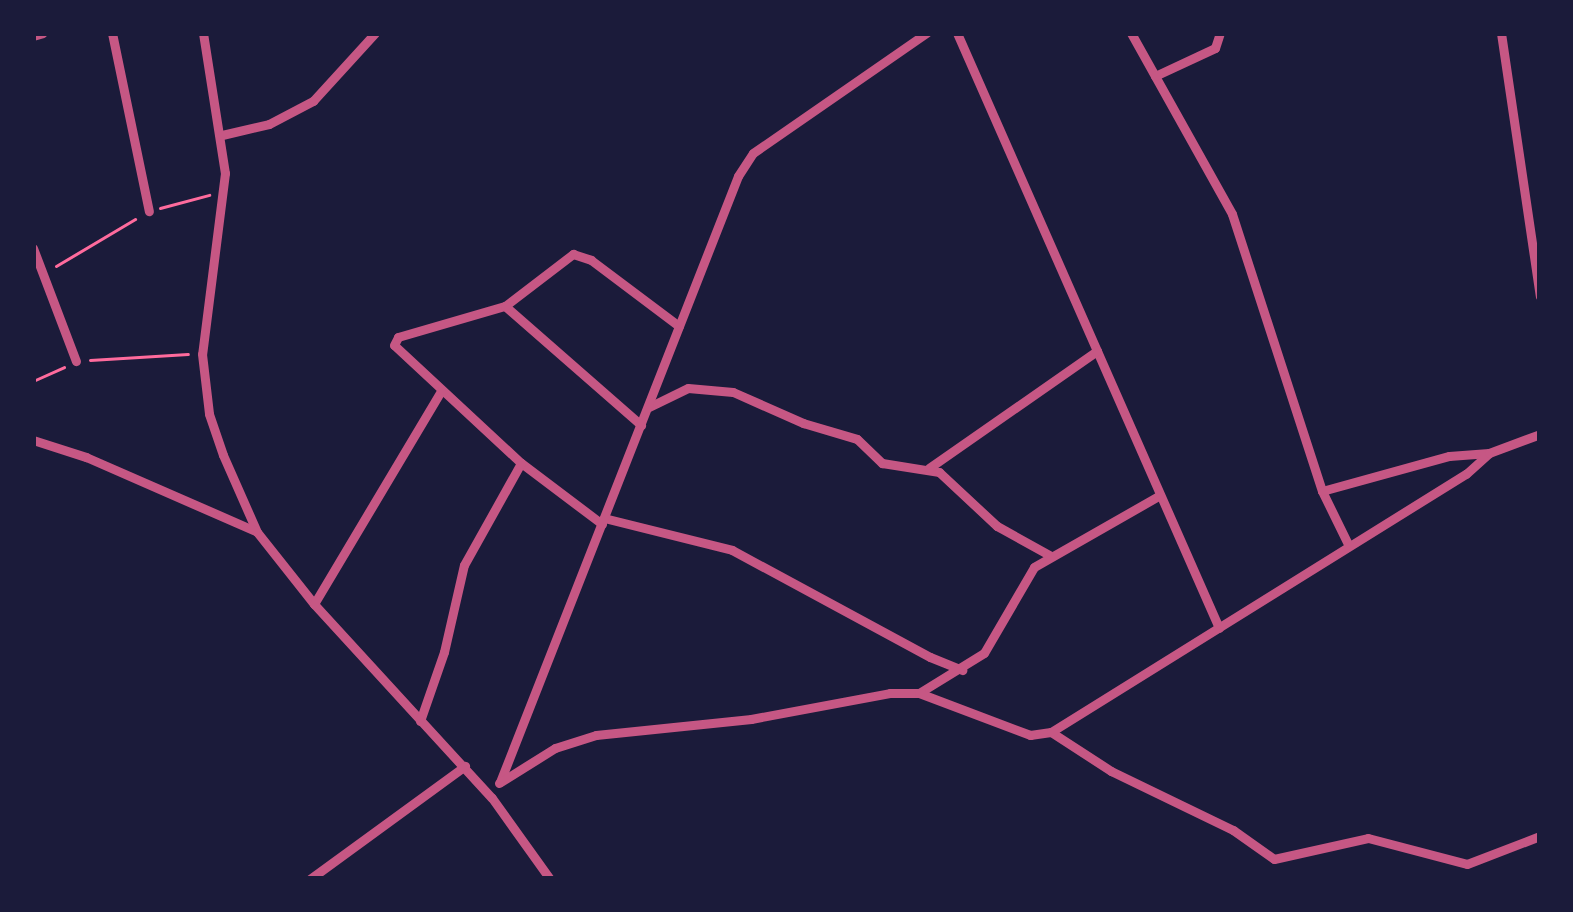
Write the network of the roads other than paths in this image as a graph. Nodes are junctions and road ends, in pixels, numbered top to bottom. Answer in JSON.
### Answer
{"nodes":[{"id":1,"x":43,"y":33,"type":"edge"},
{"id":2,"x":112,"y":33,"type":"edge"},
{"id":3,"x":203,"y":33,"type":"edge"},
{"id":4,"x":376,"y":33,"type":"edge"},
{"id":5,"x":926,"y":33,"type":"edge"},
{"id":6,"x":957,"y":33,"type":"edge"},
{"id":7,"x":1131,"y":33,"type":"edge"},
{"id":8,"x":1220,"y":33,"type":"edge"},
{"id":9,"x":1502,"y":33,"type":"edge"},
{"id":10,"x":33,"y":36,"type":"edge"},
{"id":11,"x":1155,"y":76,"type":"junction"},
{"id":12,"x":222,"y":135,"type":"junction"},
{"id":13,"x":149,"y":211,"type":"road end"},
{"id":14,"x":33,"y":248,"type":"edge"},
{"id":15,"x":1540,"y":296,"type":"edge"},
{"id":16,"x":505,"y":305,"type":"junction"},
{"id":17,"x":679,"y":326,"type":"junction"},
{"id":18,"x":1097,"y":351,"type":"junction"},
{"id":19,"x":76,"y":361,"type":"road end"},
{"id":20,"x":442,"y":391,"type":"junction"},
{"id":21,"x":647,"y":408,"type":"junction"},
{"id":22,"x":641,"y":425,"type":"junction"},
{"id":23,"x":1540,"y":434,"type":"edge"},
{"id":24,"x":33,"y":440,"type":"edge"},
{"id":25,"x":1489,"y":453,"type":"junction"},
{"id":26,"x":521,"y":463,"type":"junction"},
{"id":27,"x":928,"y":469,"type":"junction"},
{"id":28,"x":1322,"y":491,"type":"junction"},
{"id":29,"x":1160,"y":495,"type":"junction"},
{"id":30,"x":603,"y":521,"type":"junction"},
{"id":31,"x":257,"y":532,"type":"junction"},
{"id":32,"x":1348,"y":544,"type":"junction"},
{"id":33,"x":1049,"y":556,"type":"junction"},
{"id":34,"x":314,"y":604,"type":"junction"},
{"id":35,"x":1219,"y":628,"type":"junction"},
{"id":36,"x":963,"y":670,"type":"junction"},
{"id":37,"x":919,"y":693,"type":"junction"},
{"id":38,"x":420,"y":721,"type":"junction"},
{"id":39,"x":1051,"y":732,"type":"junction"},
{"id":40,"x":465,"y":766,"type":"junction"},
{"id":41,"x":500,"y":783,"type":"junction"},
{"id":42,"x":492,"y":798,"type":"junction"},
{"id":43,"x":1540,"y":836,"type":"edge"},
{"id":44,"x":310,"y":879,"type":"edge"},
{"id":45,"x":550,"y":879,"type":"edge"}],
"edges":[{"from":1,"to":10,"type":"street"},
{"from":2,"to":13,"type":"street"},
{"from":3,"to":12,"type":"street"},
{"from":4,"to":12,"type":"street"},
{"from":5,"to":17,"type":"street"},
{"from":6,"to":18,"type":"street"},
{"from":7,"to":11,"type":"street"},
{"from":8,"to":11,"type":"street"},
{"from":9,"to":15,"type":"street"},
{"from":11,"to":28,"type":"street"},
{"from":12,"to":31,"type":"street"},
{"from":14,"to":19,"type":"street"},
{"from":16,"to":17,"type":"street"},
{"from":16,"to":20,"type":"street"},
{"from":16,"to":22,"type":"street"},
{"from":17,"to":21,"type":"street"},
{"from":18,"to":27,"type":"street"},
{"from":18,"to":29,"type":"street"},
{"from":20,"to":26,"type":"street"},
{"from":20,"to":34,"type":"street"},
{"from":21,"to":22,"type":"street"},
{"from":21,"to":27,"type":"street"},
{"from":22,"to":30,"type":"street"},
{"from":23,"to":25,"type":"street"},
{"from":24,"to":31,"type":"street"},
{"from":25,"to":28,"type":"street"},
{"from":25,"to":32,"type":"street"},
{"from":26,"to":30,"type":"street"},
{"from":26,"to":38,"type":"street"},
{"from":27,"to":33,"type":"street"},
{"from":28,"to":32,"type":"street"},
{"from":29,"to":33,"type":"street"},
{"from":29,"to":35,"type":"street"},
{"from":30,"to":36,"type":"street"},
{"from":30,"to":41,"type":"street"},
{"from":31,"to":34,"type":"street"},
{"from":32,"to":35,"type":"street"},
{"from":33,"to":36,"type":"street"},
{"from":34,"to":38,"type":"street"},
{"from":35,"to":39,"type":"street"},
{"from":36,"to":37,"type":"street"},
{"from":37,"to":39,"type":"street"},
{"from":37,"to":41,"type":"street"},
{"from":38,"to":40,"type":"street"},
{"from":39,"to":43,"type":"street"},
{"from":40,"to":42,"type":"street"},
{"from":40,"to":44,"type":"street"},
{"from":41,"to":42,"type":"street"},
{"from":42,"to":45,"type":"street"}]}
